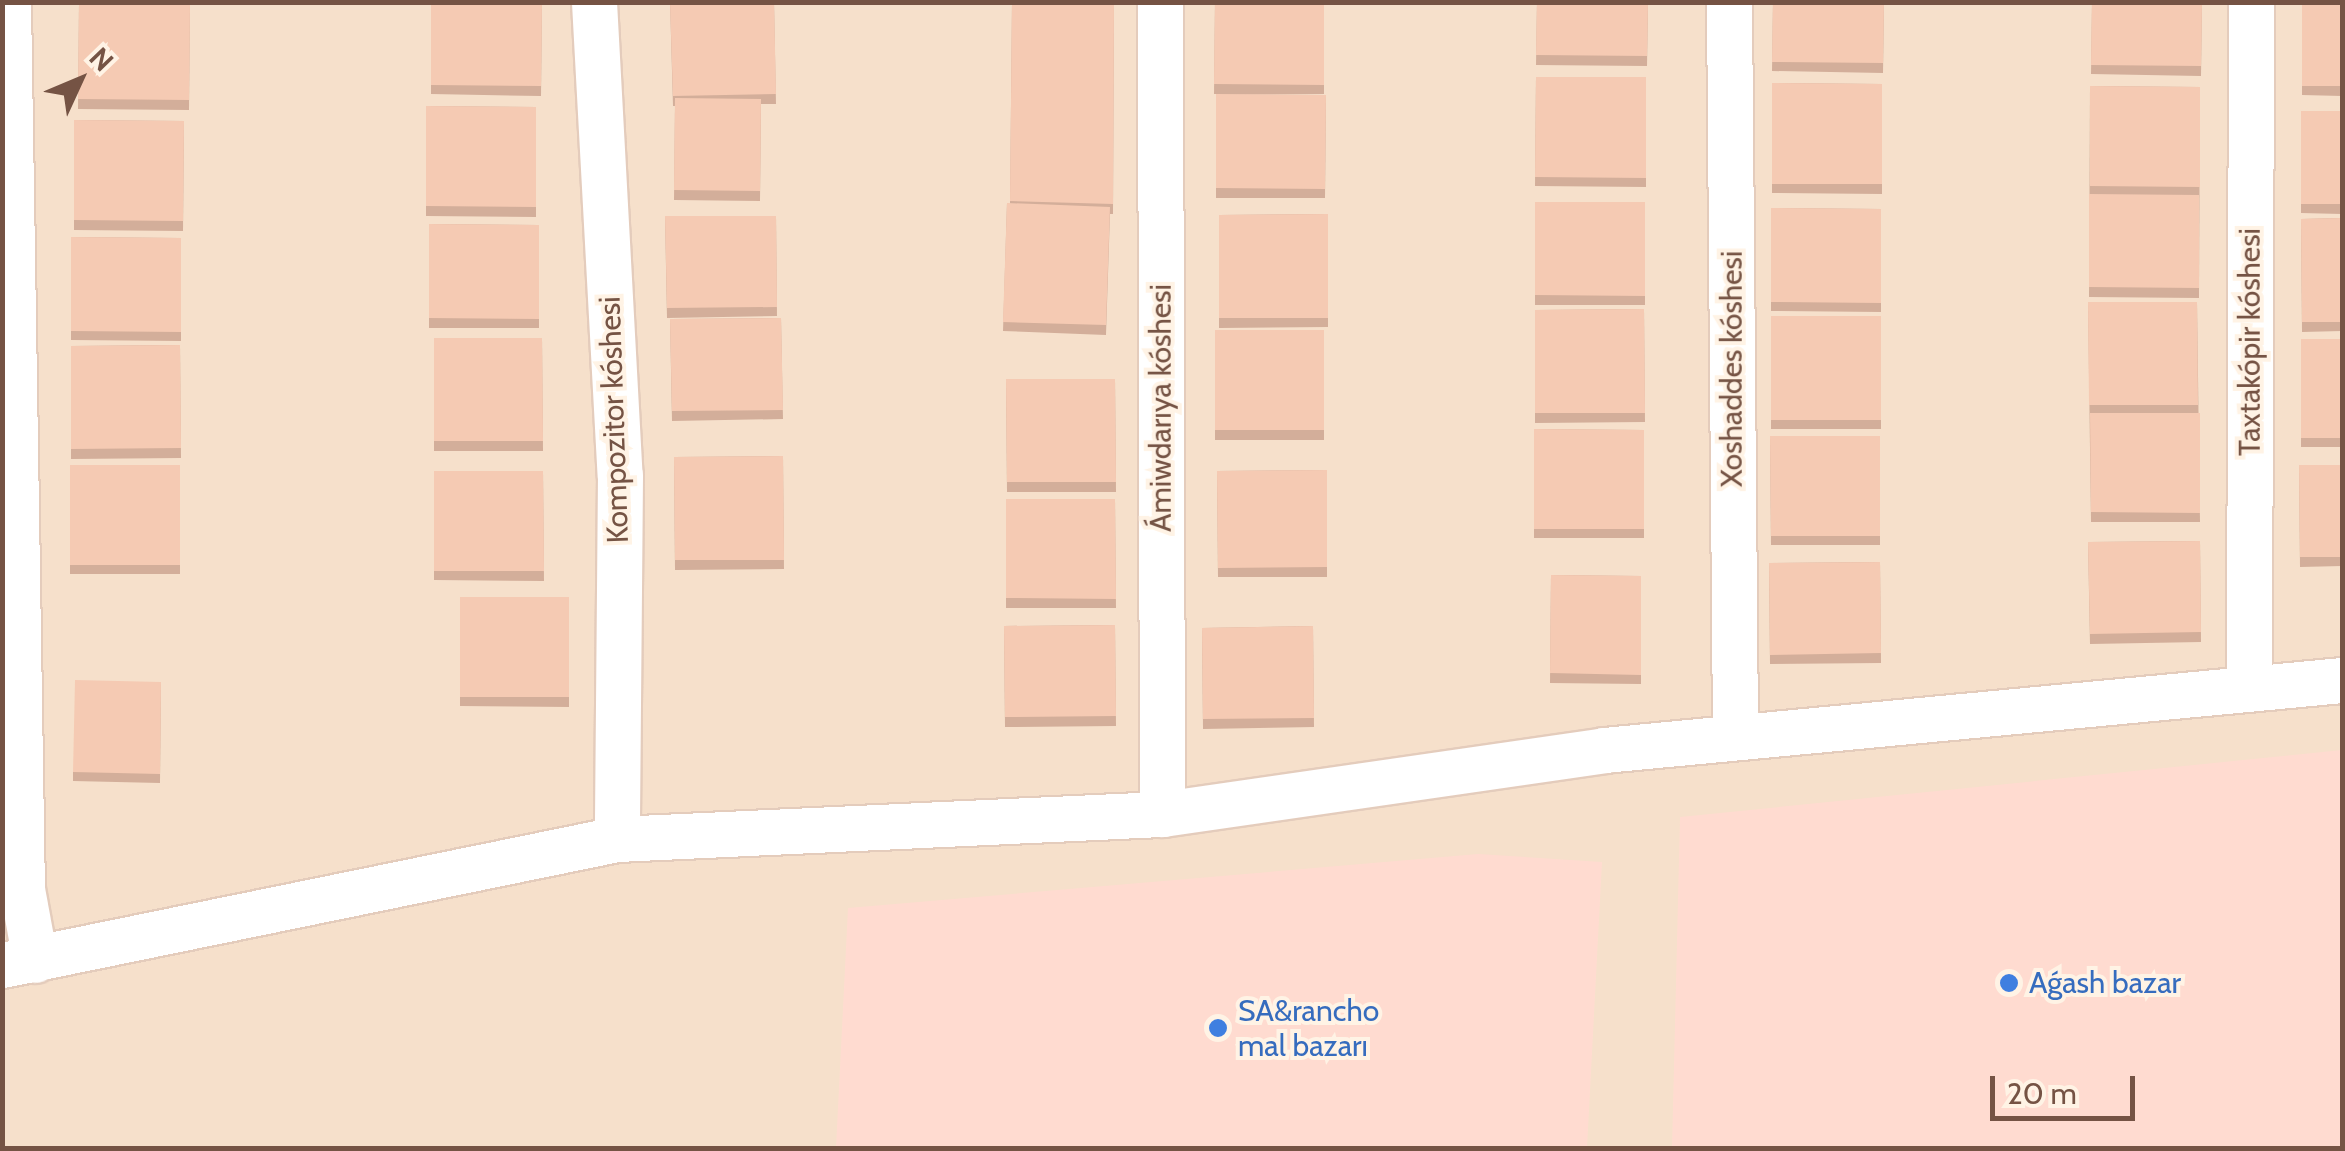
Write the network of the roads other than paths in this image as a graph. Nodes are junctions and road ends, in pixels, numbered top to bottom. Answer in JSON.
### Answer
{"nodes":[{"id":1,"x":8,"y":2,"type":"edge"},
{"id":2,"x":594,"y":2,"type":"edge"},
{"id":3,"x":1160,"y":2,"type":"edge"},
{"id":4,"x":1730,"y":2,"type":"edge"},
{"id":5,"x":2251,"y":2,"type":"edge"},
{"id":6,"x":2342,"y":680,"type":"edge"},
{"id":7,"x":2250,"y":682,"type":"junction"},
{"id":8,"x":1735,"y":736,"type":"junction"},
{"id":9,"x":1162,"y":814,"type":"junction"},
{"id":10,"x":617,"y":839,"type":"junction"},
{"id":11,"x":19,"y":962,"type":"edge"}],
"edges":[{"from":1,"to":11,"type":"street"},
{"from":2,"to":10,"type":"street","name":"Kompozitor kóshesi"},
{"from":3,"to":9,"type":"street","name":"Ámiwdarıya kóshesi"},
{"from":4,"to":8,"type":"street","name":"Xoshaddes kóshesi"},
{"from":5,"to":7,"type":"street","name":"Taxtakópir kóshesi"},
{"from":6,"to":7,"type":"street"},
{"from":7,"to":8,"type":"street"},
{"from":8,"to":9,"type":"street"},
{"from":9,"to":10,"type":"street"},
{"from":10,"to":11,"type":"street"}]}
